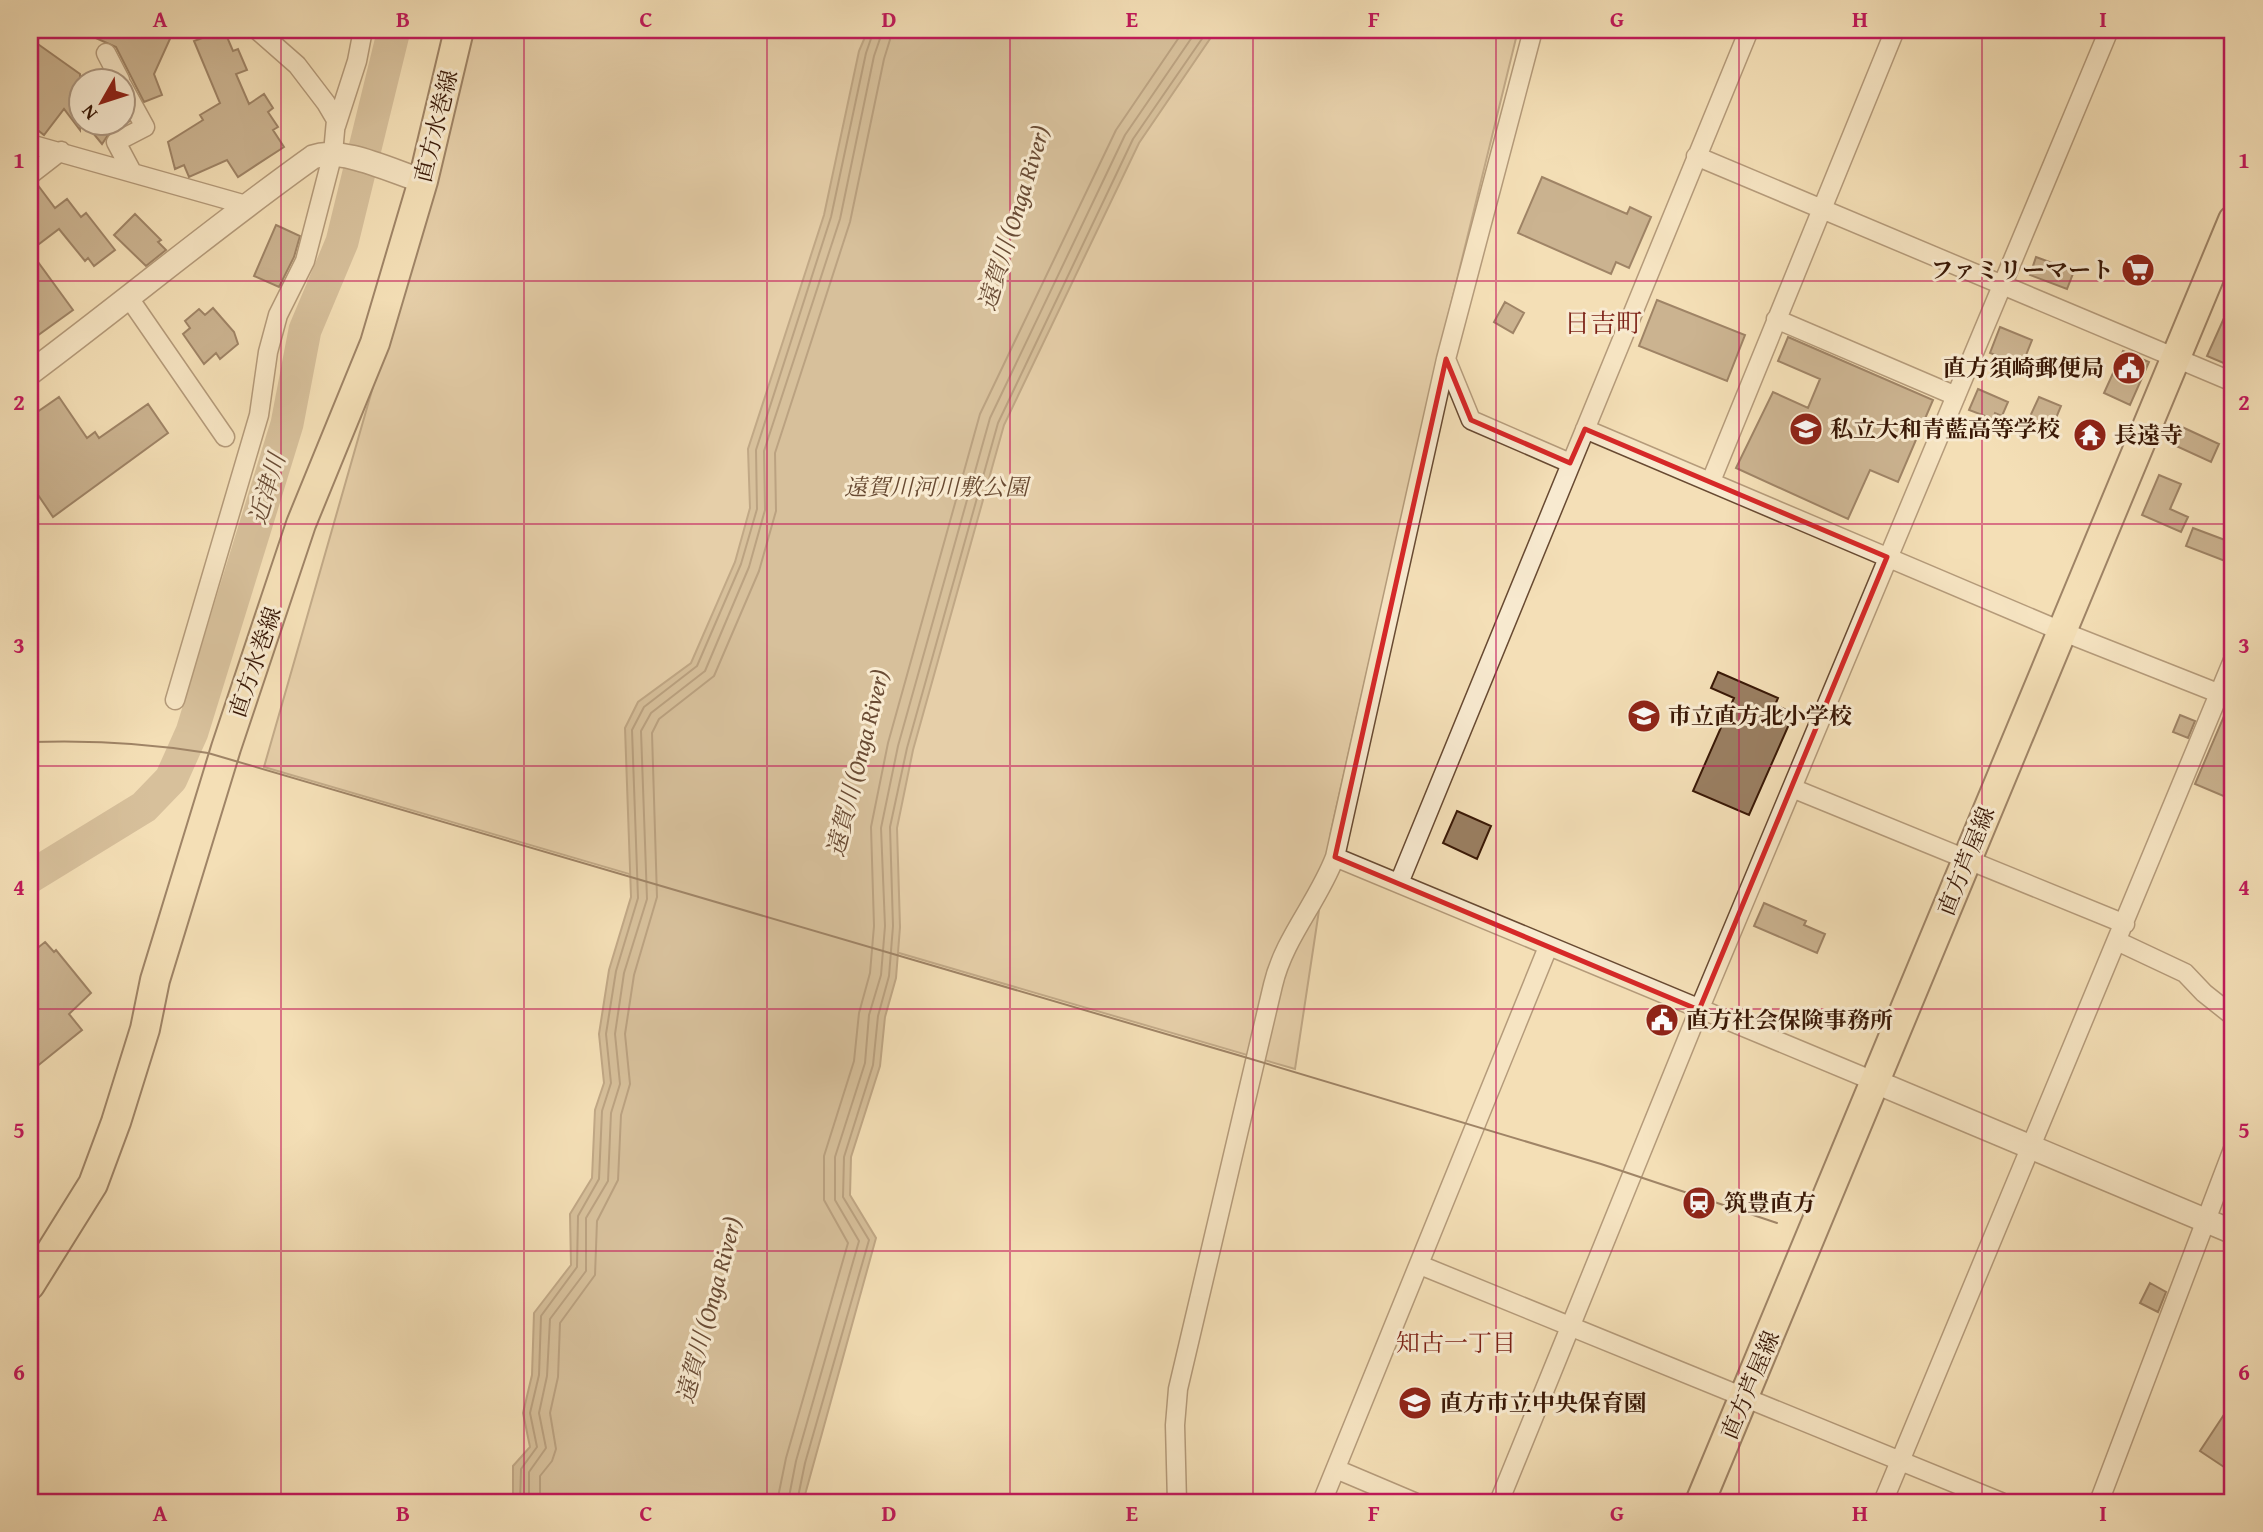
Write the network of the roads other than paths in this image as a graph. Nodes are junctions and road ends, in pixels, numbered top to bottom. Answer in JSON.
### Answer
{"nodes":[{"id":1,"x":257,"y":30,"type":"edge"},
{"id":2,"x":363,"y":30,"type":"edge"},
{"id":3,"x":373,"y":30,"type":"edge"},
{"id":4,"x":459,"y":30,"type":"edge"},
{"id":5,"x":1533,"y":30,"type":"edge"},
{"id":6,"x":1749,"y":30,"type":"edge"},
{"id":7,"x":1895,"y":30,"type":"edge"},
{"id":8,"x":2109,"y":30,"type":"edge"},
{"id":9,"x":106,"y":52,"type":"dead end"},
{"id":10,"x":357,"y":61,"type":"junction"},
{"id":11,"x":113,"y":66,"type":"edge"},
{"id":12,"x":136,"y":110,"type":"edge"},
{"id":13,"x":335,"y":126,"type":"junction"},
{"id":14,"x":136,"y":132,"type":"edge"},
{"id":15,"x":128,"y":136,"type":"edge"},
{"id":16,"x":30,"y":144,"type":"edge"},
{"id":17,"x":61,"y":151,"type":"junction"},
{"id":18,"x":338,"y":154,"type":"junction"},
{"id":19,"x":1696,"y":156,"type":"junction"},
{"id":20,"x":132,"y":172,"type":"junction"},
{"id":21,"x":30,"y":175,"type":"edge"},
{"id":22,"x":423,"y":181,"type":"junction"},
{"id":23,"x":246,"y":205,"type":"junction"},
{"id":24,"x":1822,"y":208,"type":"junction"},
{"id":25,"x":2233,"y":220,"type":"edge"},
{"id":26,"x":2003,"y":285,"type":"junction"},
{"id":27,"x":130,"y":298,"type":"junction"},
{"id":28,"x":1776,"y":319,"type":"junction"},
{"id":29,"x":1446,"y":359,"type":"junction"},
{"id":30,"x":2175,"y":359,"type":"junction"},
{"id":31,"x":30,"y":373,"type":"edge"},
{"id":32,"x":2233,"y":382,"type":"edge"},
{"id":33,"x":1956,"y":396,"type":"junction"},
{"id":34,"x":1585,"y":429,"type":"junction"},
{"id":35,"x":225,"y":437,"type":"dead end"},
{"id":36,"x":1570,"y":463,"type":"junction"},
{"id":37,"x":1710,"y":481,"type":"junction"},
{"id":38,"x":1887,"y":557,"type":"junction"},
{"id":39,"x":2061,"y":631,"type":"junction"},
{"id":40,"x":2233,"y":660,"type":"edge"},
{"id":41,"x":2226,"y":696,"type":"edge"},
{"id":42,"x":175,"y":700,"type":"dead end"},
{"id":43,"x":1793,"y":788,"type":"junction"},
{"id":44,"x":1335,"y":857,"type":"junction"},
{"id":45,"x":1966,"y":859,"type":"junction"},
{"id":46,"x":1399,"y":883,"type":"junction"},
{"id":47,"x":2124,"y":924,"type":"junction"},
{"id":48,"x":2117,"y":941,"type":"junction"},
{"id":49,"x":1548,"y":947,"type":"junction"},
{"id":50,"x":1699,"y":1010,"type":"junction"},
{"id":51,"x":2233,"y":1016,"type":"edge"},
{"id":52,"x":1876,"y":1082,"type":"junction"},
{"id":53,"x":2032,"y":1145,"type":"junction"},
{"id":54,"x":2233,"y":1149,"type":"edge"},
{"id":55,"x":2206,"y":1219,"type":"junction"},
{"id":56,"x":2233,"y":1232,"type":"edge"},
{"id":57,"x":1420,"y":1265,"type":"junction"},
{"id":58,"x":30,"y":1285,"type":"edge"},
{"id":59,"x":1570,"y":1325,"type":"junction"},
{"id":60,"x":1745,"y":1397,"type":"junction"},
{"id":61,"x":1900,"y":1461,"type":"junction"},
{"id":62,"x":1336,"y":1469,"type":"junction"},
{"id":63,"x":1177,"y":1502,"type":"edge"},
{"id":64,"x":1322,"y":1502,"type":"edge"},
{"id":65,"x":1414,"y":1502,"type":"edge"},
{"id":66,"x":1499,"y":1502,"type":"edge"},
{"id":67,"x":1700,"y":1502,"type":"edge"},
{"id":68,"x":1883,"y":1502,"type":"edge"},
{"id":69,"x":2001,"y":1502,"type":"edge"},
{"id":70,"x":2099,"y":1502,"type":"edge"}],
"edges":[{"from":1,"to":13,"type":"street"},
{"from":2,"to":10,"type":"street"},
{"from":3,"to":10,"type":"street"},
{"from":4,"to":22,"type":"main road","name":"直方水巻線"},
{"from":5,"to":29,"type":"street"},
{"from":6,"to":19,"type":"street"},
{"from":7,"to":24,"type":"street"},
{"from":8,"to":26,"type":"street"},
{"from":9,"to":11,"type":"street"},
{"from":10,"to":13,"type":"street"},
{"from":12,"to":14,"type":"street"},
{"from":13,"to":18,"type":"street"},
{"from":15,"to":20,"type":"street"},
{"from":16,"to":17,"type":"street"},
{"from":17,"to":20,"type":"street"},
{"from":17,"to":21,"type":"street"},
{"from":18,"to":22,"type":"street"},
{"from":18,"to":23,"type":"street"},
{"from":18,"to":42,"type":"street"},
{"from":19,"to":24,"type":"street"},
{"from":19,"to":34,"type":"street"},
{"from":20,"to":23,"type":"street"},
{"from":22,"to":58,"type":"main road","name":"直方水巻線"},
{"from":23,"to":27,"type":"street"},
{"from":24,"to":26,"type":"street"},
{"from":24,"to":28,"type":"street"},
{"from":25,"to":30,"type":"main road","name":"直方芦屋線"},
{"from":26,"to":30,"type":"street"},
{"from":26,"to":33,"type":"street"},
{"from":27,"to":31,"type":"street"},
{"from":27,"to":35,"type":"street"},
{"from":28,"to":33,"type":"street"},
{"from":28,"to":37,"type":"street"},
{"from":29,"to":36,"type":"street"},
{"from":29,"to":44,"type":"street"},
{"from":30,"to":32,"type":"street"},
{"from":30,"to":39,"type":"main road","name":"直方芦屋線"},
{"from":33,"to":38,"type":"street"},
{"from":34,"to":36,"type":"street"},
{"from":34,"to":37,"type":"street"},
{"from":36,"to":46,"type":"street"},
{"from":37,"to":38,"type":"street"},
{"from":38,"to":39,"type":"street"},
{"from":38,"to":43,"type":"street"},
{"from":39,"to":41,"type":"street"},
{"from":39,"to":45,"type":"main road","name":"直方芦屋線"},
{"from":40,"to":41,"type":"street"},
{"from":41,"to":47,"type":"street"},
{"from":43,"to":45,"type":"street"},
{"from":43,"to":50,"type":"street"},
{"from":44,"to":46,"type":"street"},
{"from":44,"to":63,"type":"street"},
{"from":45,"to":47,"type":"street"},
{"from":45,"to":52,"type":"main road","name":"直方芦屋線"},
{"from":46,"to":49,"type":"street"},
{"from":47,"to":48,"type":"street"},
{"from":48,"to":51,"type":"street"},
{"from":48,"to":53,"type":"street"},
{"from":49,"to":50,"type":"street"},
{"from":49,"to":57,"type":"street"},
{"from":50,"to":52,"type":"street"},
{"from":50,"to":59,"type":"street"},
{"from":52,"to":53,"type":"street"},
{"from":52,"to":60,"type":"main road","name":"直方芦屋線"},
{"from":53,"to":55,"type":"street"},
{"from":53,"to":61,"type":"street"},
{"from":54,"to":55,"type":"street"},
{"from":55,"to":56,"type":"street"},
{"from":55,"to":70,"type":"street"},
{"from":57,"to":59,"type":"street"},
{"from":57,"to":62,"type":"street"},
{"from":59,"to":60,"type":"street"},
{"from":59,"to":66,"type":"street"},
{"from":60,"to":61,"type":"street"},
{"from":60,"to":67,"type":"main road","name":"直方芦屋線"},
{"from":61,"to":68,"type":"street"},
{"from":61,"to":69,"type":"street"},
{"from":62,"to":64,"type":"street"},
{"from":62,"to":65,"type":"street"}]}
